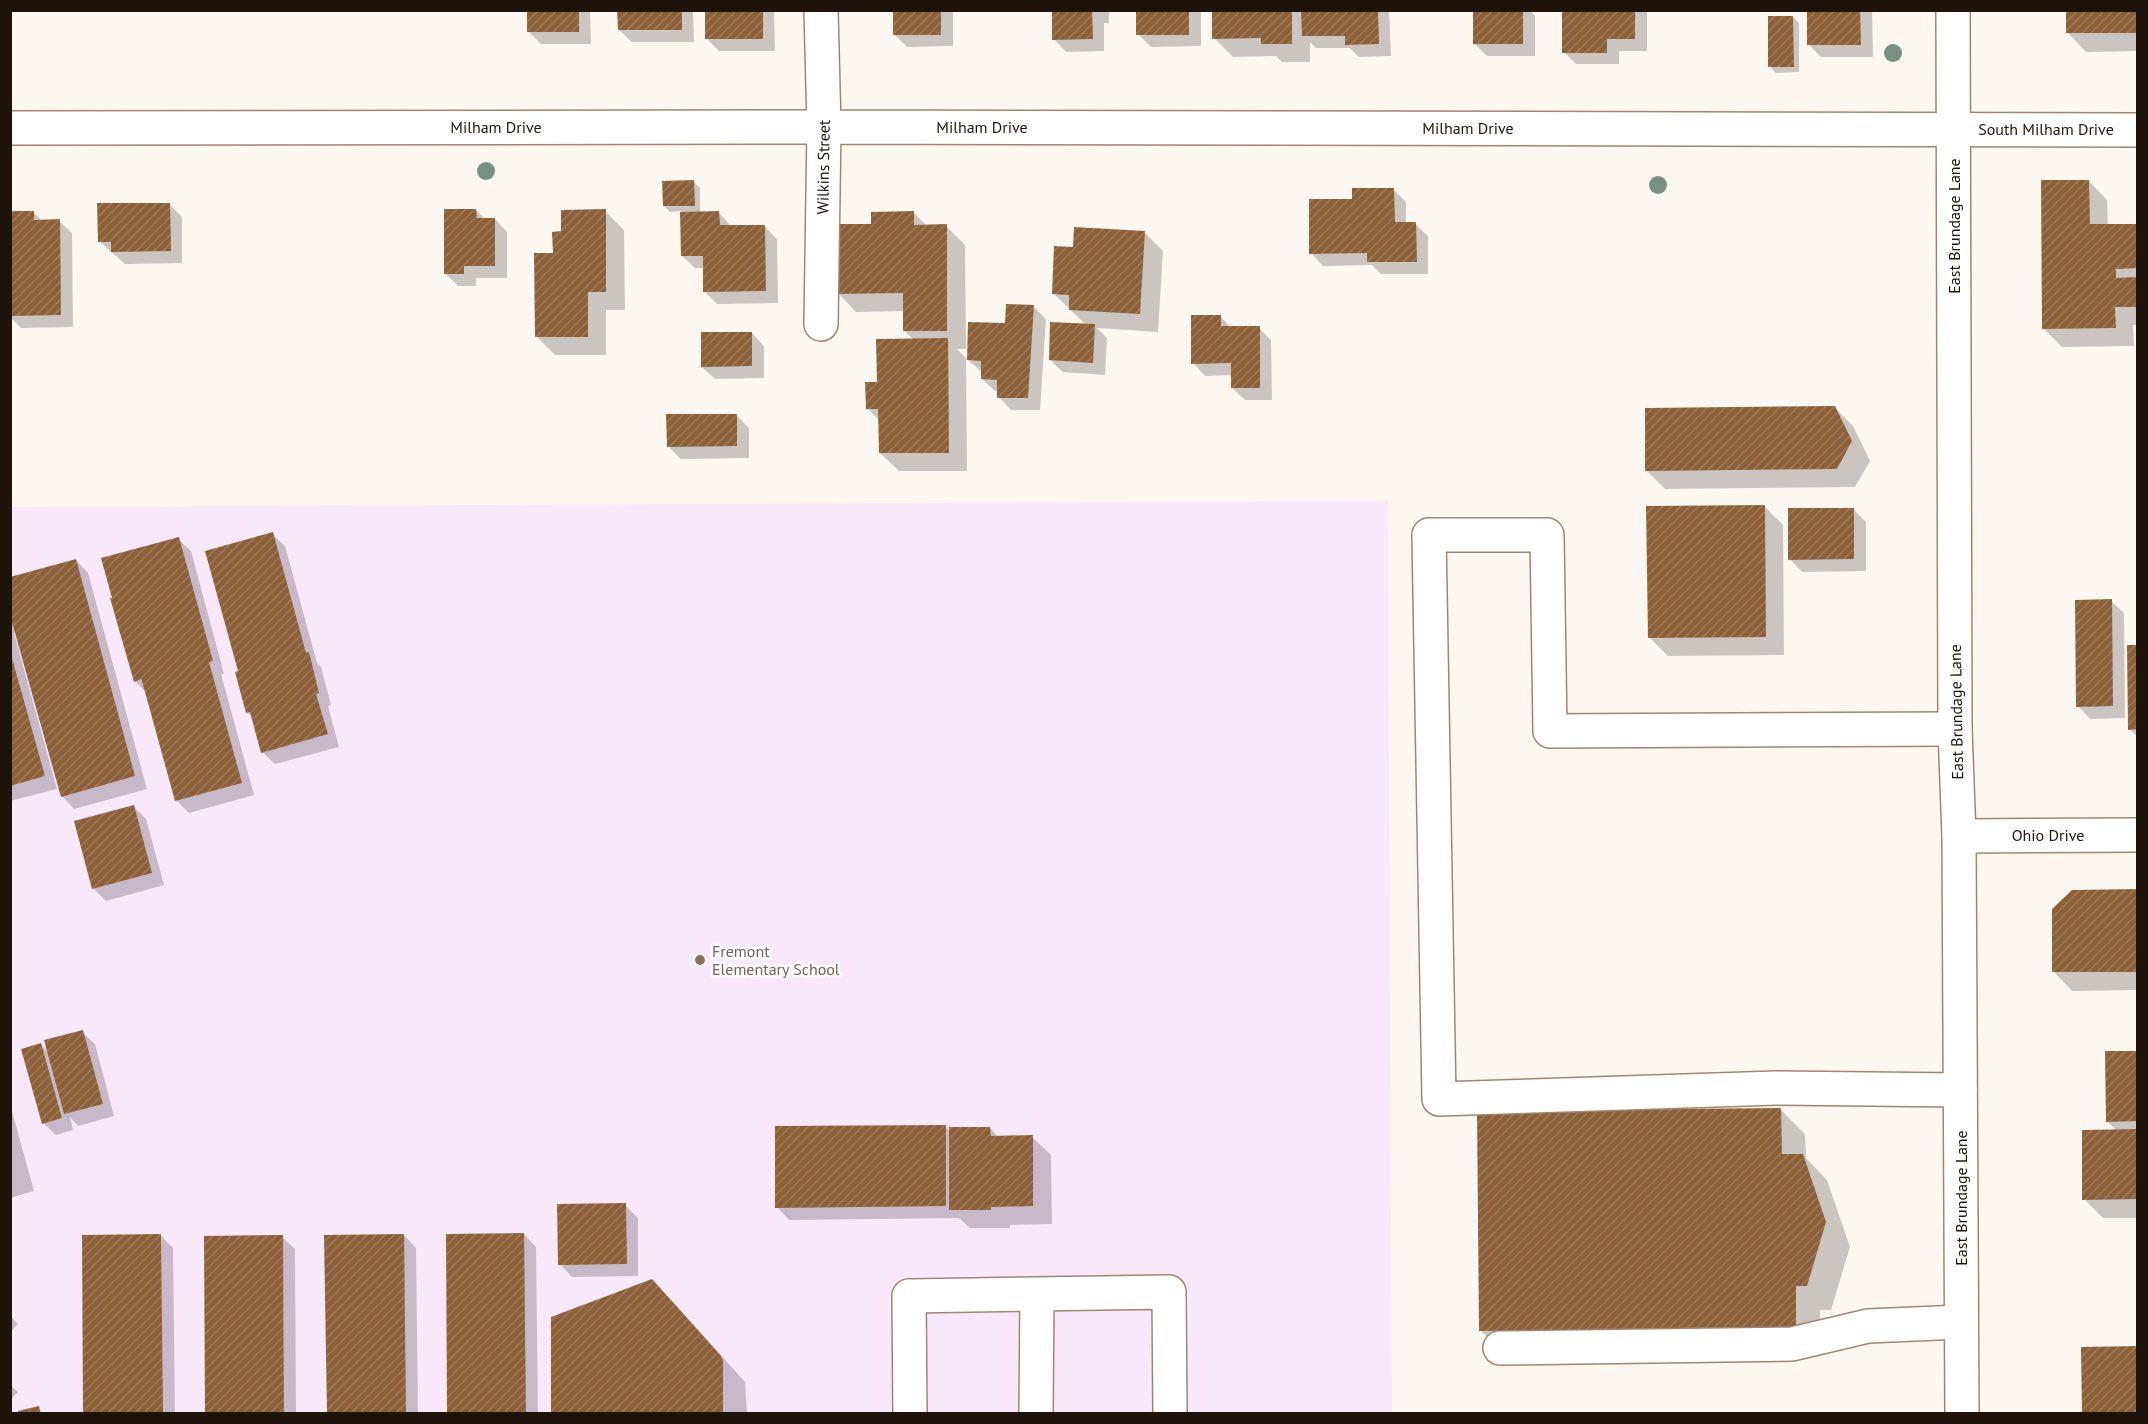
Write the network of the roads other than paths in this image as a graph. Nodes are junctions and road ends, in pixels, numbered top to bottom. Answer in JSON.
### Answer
{"nodes":[{"id":1,"x":821,"y":10,"type":"edge"},
{"id":2,"x":1953,"y":10,"type":"edge"},
{"id":3,"x":824,"y":127,"type":"junction"},
{"id":4,"x":10,"y":128,"type":"edge"},
{"id":5,"x":1954,"y":129,"type":"junction"},
{"id":6,"x":2138,"y":130,"type":"edge"},
{"id":7,"x":821,"y":324,"type":"dead end"},
{"id":8,"x":1955,"y":729,"type":"junction"},
{"id":9,"x":2138,"y":835,"type":"edge"},
{"id":10,"x":1959,"y":836,"type":"junction"},
{"id":11,"x":1960,"y":1090,"type":"junction"},
{"id":12,"x":1037,"y":1294,"type":"junction"},
{"id":13,"x":1961,"y":1322,"type":"junction"},
{"id":14,"x":1500,"y":1348,"type":"dead end"},
{"id":15,"x":910,"y":1413,"type":"edge"},
{"id":16,"x":1036,"y":1413,"type":"edge"},
{"id":17,"x":1170,"y":1413,"type":"edge"},
{"id":18,"x":1962,"y":1413,"type":"edge"}],
"edges":[{"from":1,"to":3,"type":"street","name":"Wilkins Street"},
{"from":2,"to":5,"type":"street","name":"East Brundage Lane"},
{"from":3,"to":4,"type":"street","name":"Milham Drive"},
{"from":3,"to":5,"type":"street","name":"Milham Drive"},
{"from":3,"to":7,"type":"street","name":"Wilkins Street"},
{"from":5,"to":6,"type":"street","name":"South Milham Drive"},
{"from":5,"to":8,"type":"street","name":"East Brundage Lane"},
{"from":8,"to":10,"type":"street","name":"East Brundage Lane"},
{"from":8,"to":11,"type":"street"},
{"from":9,"to":10,"type":"street","name":"Ohio Drive"},
{"from":10,"to":11,"type":"street","name":"East Brundage Lane"},
{"from":11,"to":13,"type":"street","name":"East Brundage Lane"},
{"from":12,"to":15,"type":"street"},
{"from":12,"to":16,"type":"street"},
{"from":12,"to":17,"type":"street"},
{"from":13,"to":14,"type":"street"},
{"from":13,"to":18,"type":"street","name":"East Brundage Lane"}]}
